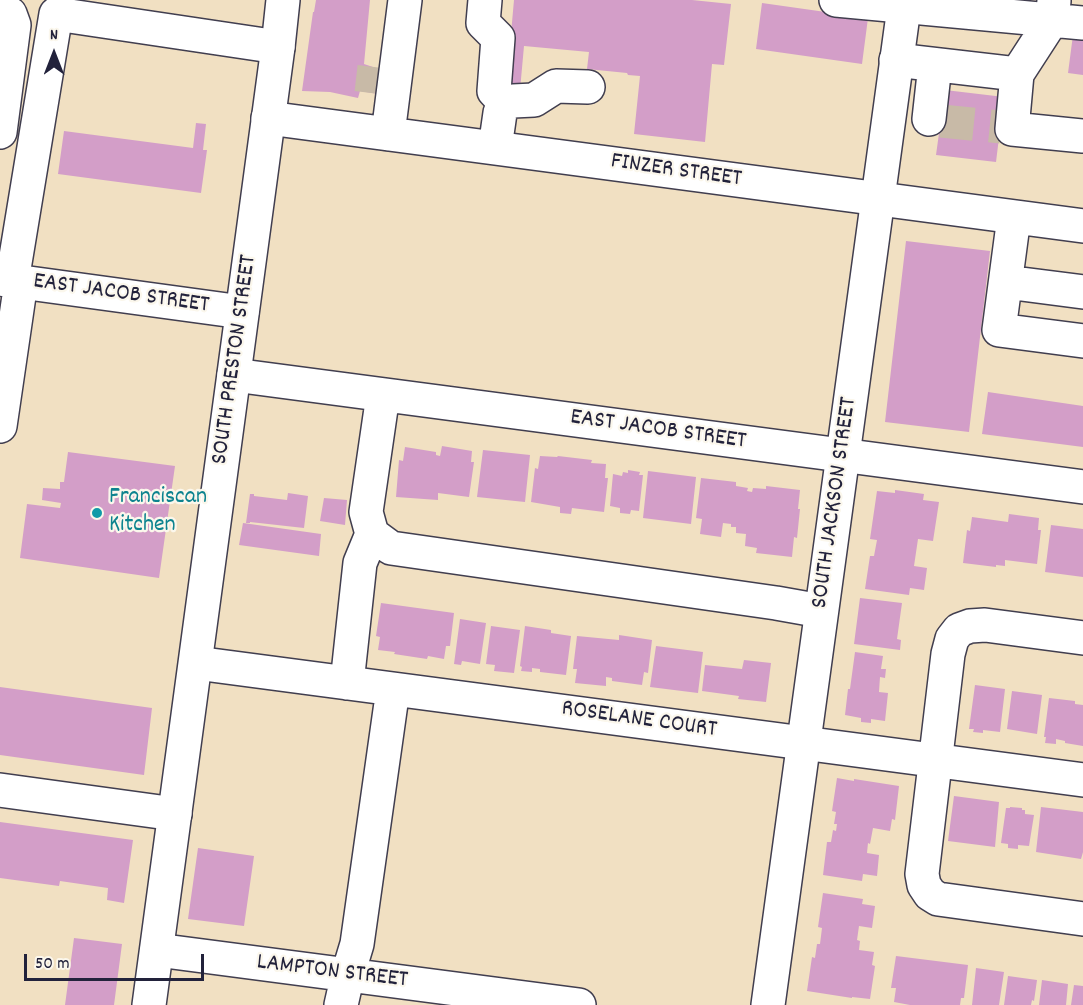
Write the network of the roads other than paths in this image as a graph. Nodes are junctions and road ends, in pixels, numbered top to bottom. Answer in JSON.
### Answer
{"nodes":[{"id":1,"x":283,"y":0,"type":"edge"},
{"id":2,"x":405,"y":0,"type":"edge"},
{"id":3,"x":485,"y":0,"type":"edge"},
{"id":4,"x":836,"y":0,"type":"edge"},
{"id":5,"x":904,"y":3,"type":"edge"},
{"id":6,"x":74,"y":8,"type":"edge"},
{"id":7,"x":1058,"y":8,"type":"edge"},
{"id":8,"x":0,"y":10,"type":"edge"},
{"id":9,"x":142,"y":13,"type":"edge"},
{"id":10,"x":278,"y":47,"type":"junction"},
{"id":11,"x":896,"y":60,"type":"junction"},
{"id":12,"x":935,"y":65,"type":"junction"},
{"id":13,"x":381,"y":72,"type":"junction"},
{"id":14,"x":1017,"y":74,"type":"junction"},
{"id":15,"x":588,"y":87,"type":"dead end"},
{"id":16,"x":506,"y":104,"type":"junction"},
{"id":17,"x":889,"y":114,"type":"junction"},
{"id":18,"x":268,"y":118,"type":"junction"},
{"id":19,"x":0,"y":132,"type":"edge"},
{"id":20,"x":377,"y":133,"type":"junction"},
{"id":21,"x":1083,"y":136,"type":"edge"},
{"id":22,"x":495,"y":148,"type":"junction"},
{"id":23,"x":878,"y":199,"type":"junction"},
{"id":24,"x":1014,"y":217,"type":"junction"},
{"id":25,"x":1083,"y":226,"type":"edge"},
{"id":26,"x":11,"y":280,"type":"edge"},
{"id":27,"x":1006,"y":282,"type":"junction"},
{"id":28,"x":1083,"y":292,"type":"edge"},
{"id":29,"x":242,"y":312,"type":"junction"},
{"id":30,"x":1083,"y":341,"type":"edge"},
{"id":31,"x":234,"y":375,"type":"junction"},
{"id":32,"x":383,"y":395,"type":"junction"},
{"id":33,"x":0,"y":426,"type":"edge"},
{"id":34,"x":843,"y":456,"type":"junction"},
{"id":35,"x":1083,"y":487,"type":"edge"},
{"id":36,"x":372,"y":534,"type":"junction"},
{"id":37,"x":822,"y":611,"type":"junction"},
{"id":38,"x":1083,"y":638,"type":"edge"},
{"id":39,"x":196,"y":663,"type":"junction"},
{"id":40,"x":347,"y":683,"type":"junction"},
{"id":41,"x":393,"y":689,"type":"junction"},
{"id":42,"x":803,"y":743,"type":"junction"},
{"id":43,"x":936,"y":761,"type":"junction"},
{"id":44,"x":1083,"y":780,"type":"edge"},
{"id":45,"x":0,"y":790,"type":"edge"},
{"id":46,"x":175,"y":814,"type":"junction"},
{"id":47,"x":1083,"y":919,"type":"edge"},
{"id":48,"x":157,"y":950,"type":"junction"},
{"id":49,"x":344,"y":990,"type":"edge"},
{"id":50,"x":149,"y":1005,"type":"edge"},
{"id":51,"x":579,"y":1005,"type":"edge"},
{"id":52,"x":768,"y":1005,"type":"edge"}],
"edges":[{"from":1,"to":10,"type":"street","name":"SOUTH PRESTON STREET"},
{"from":2,"to":13,"type":"street"},
{"from":3,"to":16,"type":"street"},
{"from":4,"to":5,"type":"street"},
{"from":5,"to":7,"type":"street"},
{"from":5,"to":11,"type":"street","name":"SOUTH JACKSON STREET"},
{"from":6,"to":9,"type":"street"},
{"from":6,"to":26,"type":"street"},
{"from":7,"to":14,"type":"street"},
{"from":8,"to":19,"type":"street"},
{"from":9,"to":10,"type":"street"},
{"from":10,"to":18,"type":"street","name":"SOUTH PRESTON STREET"},
{"from":11,"to":12,"type":"street"},
{"from":11,"to":17,"type":"street","name":"SOUTH JACKSON STREET"},
{"from":12,"to":14,"type":"street"},
{"from":12,"to":17,"type":"street"},
{"from":13,"to":20,"type":"street"},
{"from":13,"to":20,"type":"street"},
{"from":14,"to":21,"type":"street"},
{"from":15,"to":16,"type":"street"},
{"from":16,"to":22,"type":"street"},
{"from":17,"to":23,"type":"street","name":"SOUTH JACKSON STREET"},
{"from":18,"to":20,"type":"street","name":"FINZER STREET"},
{"from":18,"to":29,"type":"street","name":"SOUTH PRESTON STREET"},
{"from":20,"to":22,"type":"street","name":"FINZER STREET"},
{"from":22,"to":23,"type":"street","name":"FINZER STREET"},
{"from":23,"to":24,"type":"street","name":"FINZER STREET"},
{"from":23,"to":34,"type":"street","name":"SOUTH JACKSON STREET"},
{"from":24,"to":25,"type":"street","name":"FINZER STREET"},
{"from":24,"to":27,"type":"street"},
{"from":26,"to":29,"type":"street","name":"EAST JACOB STREET"},
{"from":26,"to":33,"type":"street"},
{"from":27,"to":28,"type":"street"},
{"from":27,"to":30,"type":"street"},
{"from":29,"to":31,"type":"street","name":"SOUTH PRESTON STREET"},
{"from":31,"to":32,"type":"street","name":"EAST JACOB STREET"},
{"from":31,"to":39,"type":"street","name":"SOUTH PRESTON STREET"},
{"from":32,"to":34,"type":"street","name":"EAST JACOB STREET"},
{"from":32,"to":36,"type":"street"},
{"from":34,"to":35,"type":"street","name":"EAST JACOB STREET"},
{"from":34,"to":37,"type":"street","name":"SOUTH JACKSON STREET"},
{"from":36,"to":37,"type":"street"},
{"from":36,"to":40,"type":"street"},
{"from":37,"to":42,"type":"street","name":"SOUTH JACKSON STREET"},
{"from":38,"to":43,"type":"street"},
{"from":39,"to":40,"type":"street","name":"ROSELANE COURT"},
{"from":39,"to":46,"type":"street","name":"SOUTH PRESTON STREET"},
{"from":40,"to":41,"type":"street","name":"ROSELANE COURT"},
{"from":41,"to":42,"type":"street","name":"ROSELANE COURT"},
{"from":41,"to":49,"type":"street"},
{"from":42,"to":43,"type":"street","name":"ROSELANE COURT"},
{"from":42,"to":52,"type":"street","name":"SOUTH JACKSON STREET"},
{"from":43,"to":44,"type":"street","name":"ROSELANE COURT"},
{"from":43,"to":47,"type":"street"},
{"from":45,"to":46,"type":"street"},
{"from":46,"to":48,"type":"street","name":"SOUTH PRESTON STREET"},
{"from":48,"to":49,"type":"street","name":"LAMPTON STREET"},
{"from":48,"to":50,"type":"street","name":"SOUTH PRESTON STREET"},
{"from":49,"to":51,"type":"street","name":"LAMPTON STREET"}]}
